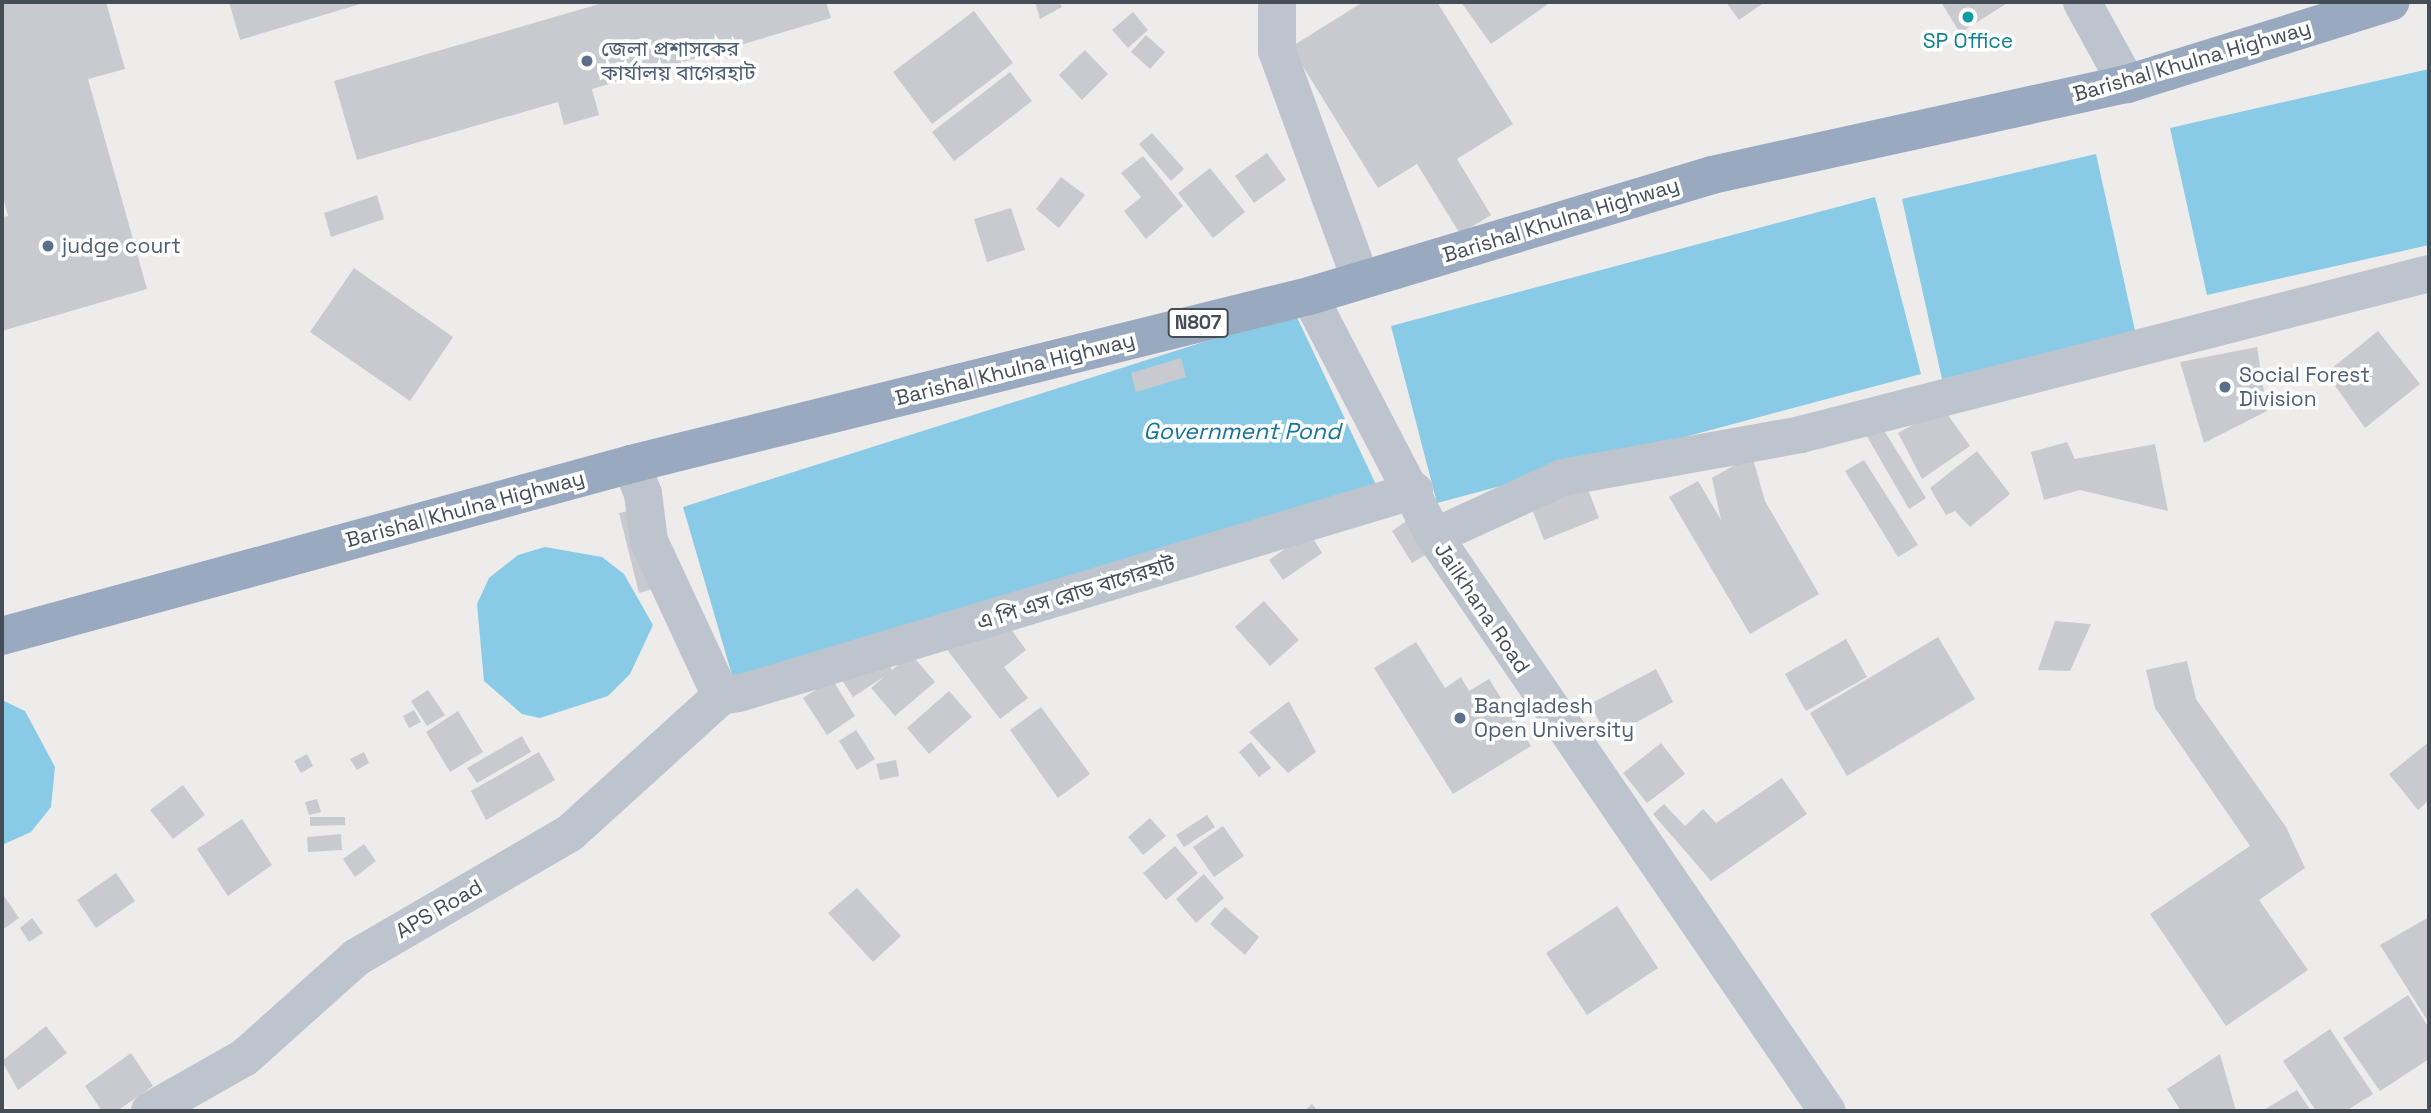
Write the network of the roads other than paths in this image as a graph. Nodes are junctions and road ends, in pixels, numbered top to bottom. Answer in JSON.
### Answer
{"nodes":[{"id":1,"x":1276,"y":2,"type":"edge"},
{"id":2,"x":2082,"y":2,"type":"edge"},
{"id":3,"x":2391,"y":2,"type":"edge"},
{"id":4,"x":2127,"y":84,"type":"junction"},
{"id":5,"x":2429,"y":273,"type":"edge"},
{"id":6,"x":1361,"y":280,"type":"junction"},
{"id":7,"x":1309,"y":296,"type":"junction"},
{"id":8,"x":631,"y":464,"type":"junction"},
{"id":9,"x":1414,"y":490,"type":"junction"},
{"id":10,"x":1434,"y":536,"type":"junction"},
{"id":11,"x":2,"y":636,"type":"edge"},
{"id":12,"x":729,"y":694,"type":"junction"},
{"id":13,"x":150,"y":1111,"type":"edge"},
{"id":14,"x":1827,"y":1111,"type":"edge"}],
"edges":[{"from":1,"to":6,"type":"street"},
{"from":2,"to":4,"type":"street"},
{"from":3,"to":4,"type":"highway","name":"Barishal Khulna Highway","number":"N807"},
{"from":4,"to":6,"type":"highway","name":"Barishal Khulna Highway","number":"N807"},
{"from":5,"to":10,"type":"street"},
{"from":6,"to":7,"type":"highway","name":"Barishal Khulna Highway","number":"N807"},
{"from":7,"to":8,"type":"highway","name":"Barishal Khulna Highway","number":"N807"},
{"from":7,"to":9,"type":"street","name":"Jailkhana Road"},
{"from":8,"to":11,"type":"highway","name":"Barishal Khulna Highway","number":"N807"},
{"from":8,"to":12,"type":"street"},
{"from":9,"to":10,"type":"street","name":"Jailkhana Road"},
{"from":9,"to":12,"type":"street","name":"এ পি এস রোড বাগেরহাট"},
{"from":10,"to":14,"type":"street","name":"Jailkhana Road"},
{"from":12,"to":13,"type":"street","name":"APS Road"}]}
